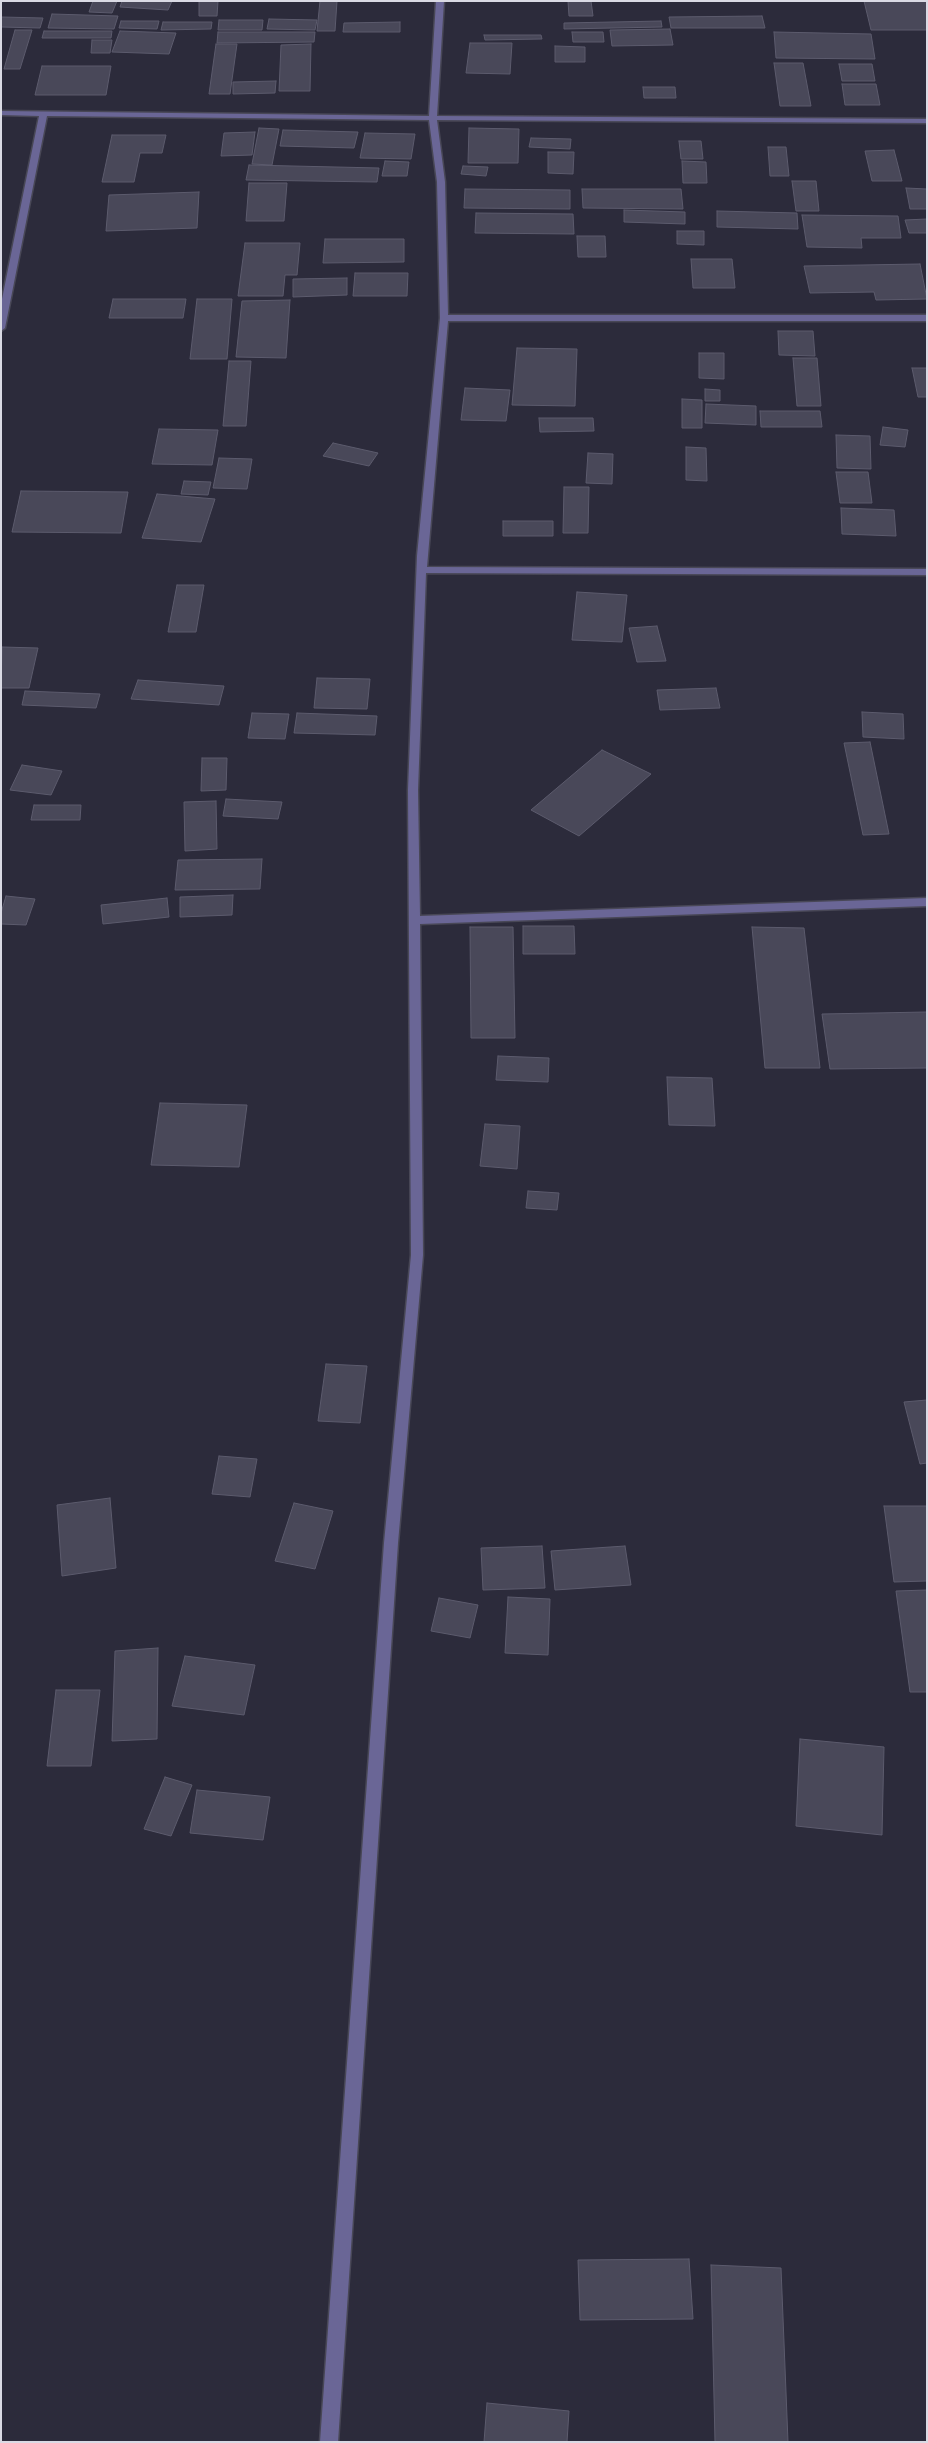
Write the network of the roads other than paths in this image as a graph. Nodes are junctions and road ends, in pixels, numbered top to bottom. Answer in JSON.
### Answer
{"nodes":[{"id":1,"x":440,"y":1,"type":"edge"},
{"id":2,"x":1,"y":113,"type":"edge"},
{"id":3,"x":43,"y":114,"type":"junction"},
{"id":4,"x":434,"y":118,"type":"junction"},
{"id":5,"x":927,"y":121,"type":"edge"},
{"id":6,"x":444,"y":318,"type":"junction"},
{"id":7,"x":927,"y":318,"type":"edge"},
{"id":8,"x":1,"y":328,"type":"edge"},
{"id":9,"x":422,"y":570,"type":"junction"},
{"id":10,"x":927,"y":572,"type":"edge"},
{"id":11,"x":927,"y":902,"type":"edge"},
{"id":12,"x":414,"y":920,"type":"junction"},
{"id":13,"x":329,"y":2442,"type":"edge"}],
"edges":[{"from":1,"to":4,"type":"street"},
{"from":2,"to":3,"type":"street"},
{"from":3,"to":4,"type":"street"},
{"from":3,"to":8,"type":"street"},
{"from":4,"to":5,"type":"street"},
{"from":4,"to":6,"type":"street"},
{"from":6,"to":7,"type":"street"},
{"from":6,"to":9,"type":"street"},
{"from":9,"to":10,"type":"street"},
{"from":9,"to":12,"type":"street"},
{"from":11,"to":12,"type":"street"},
{"from":12,"to":13,"type":"street"}]}
